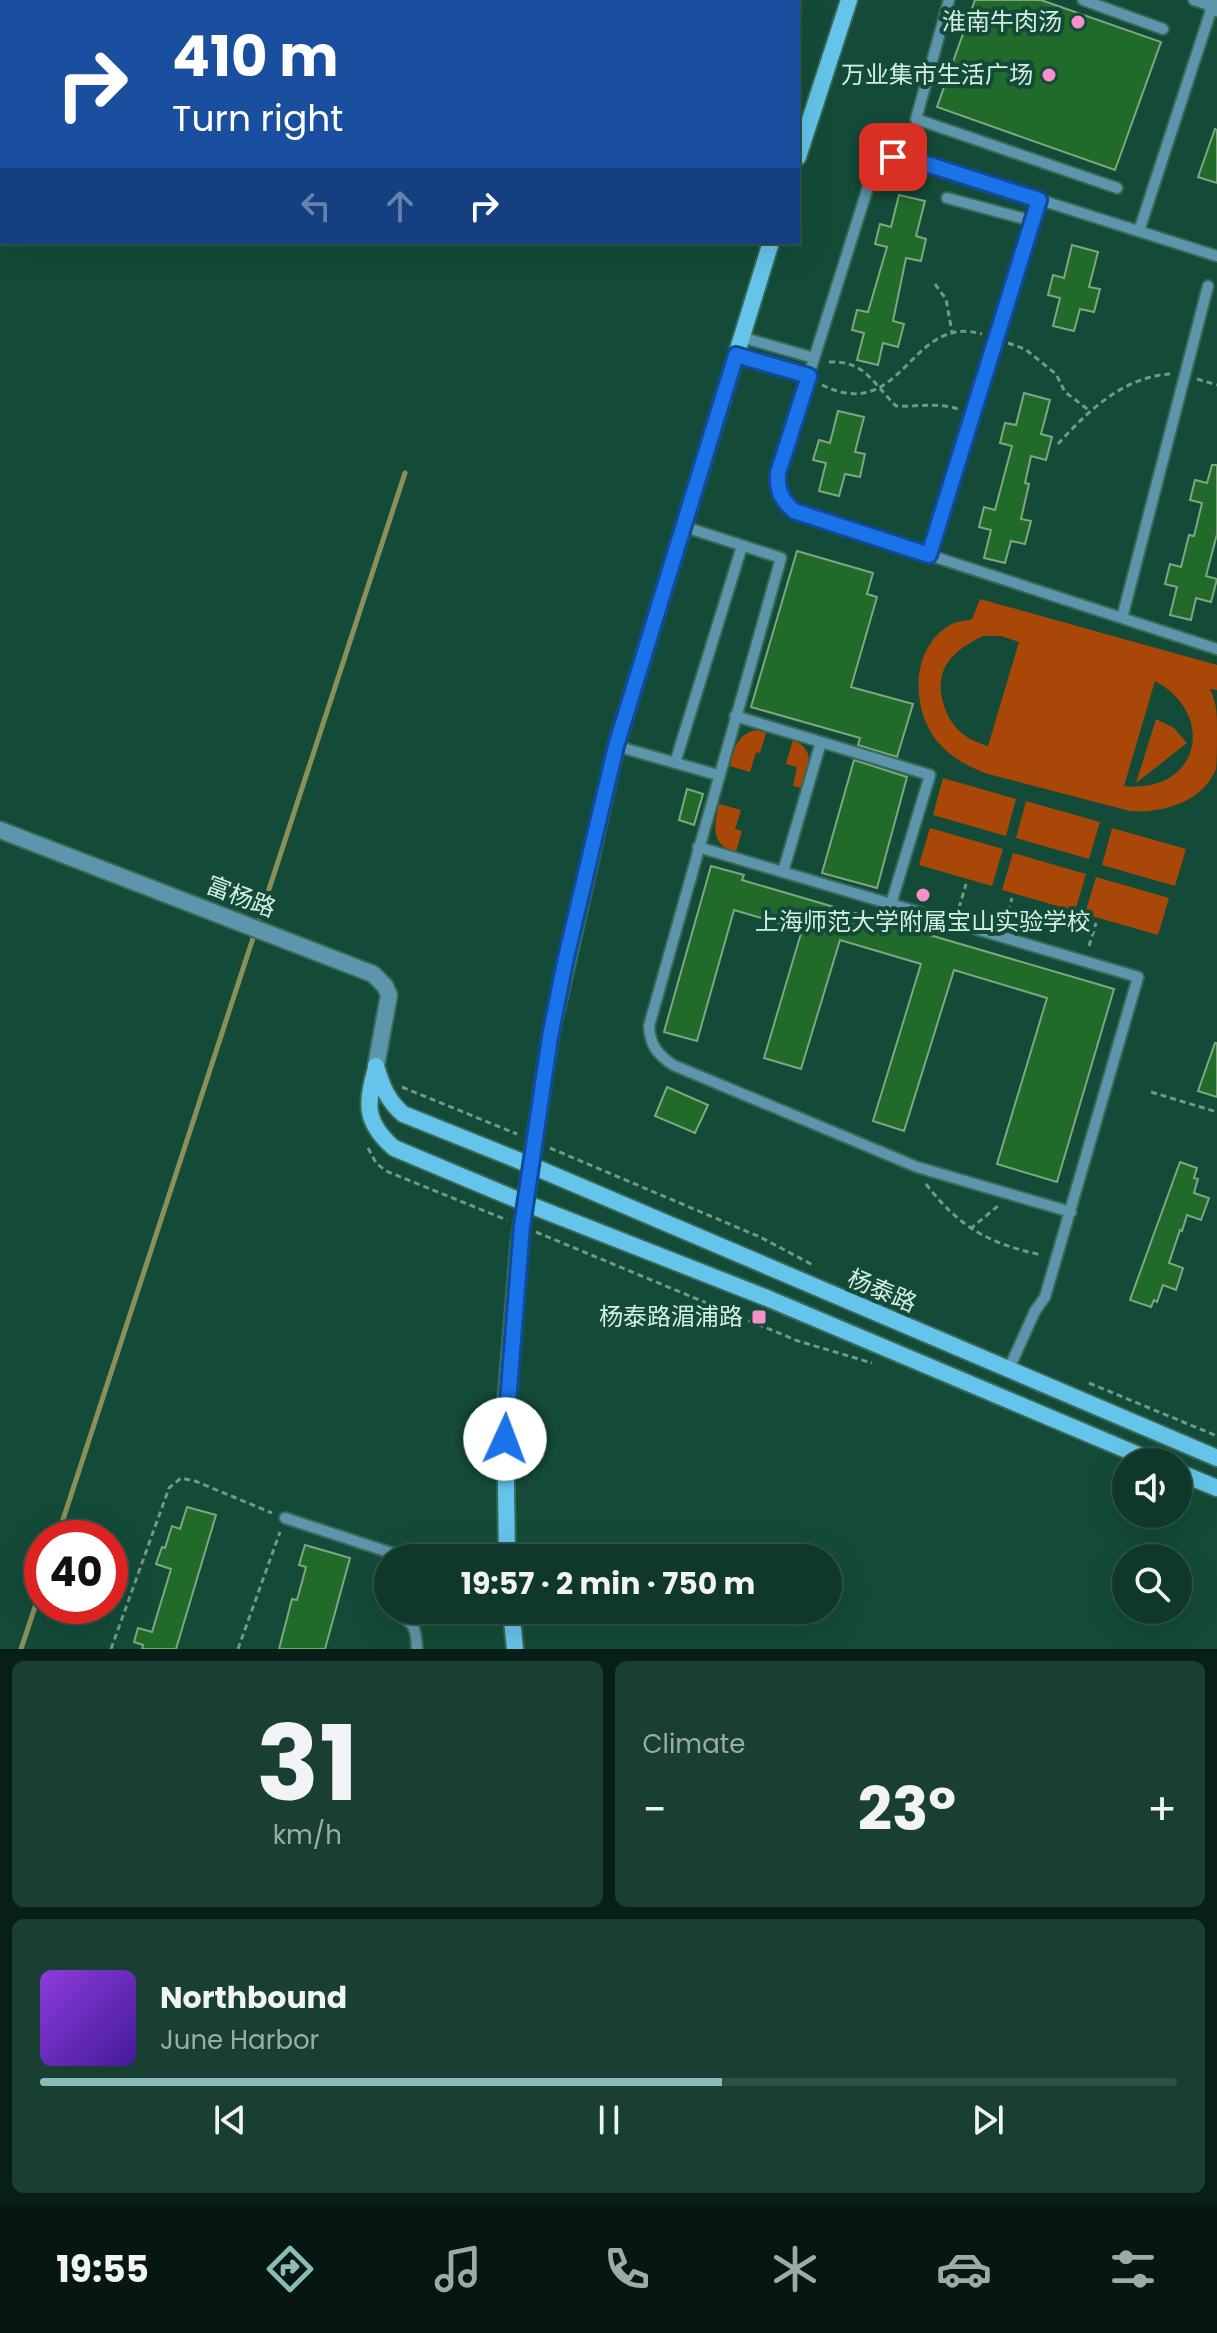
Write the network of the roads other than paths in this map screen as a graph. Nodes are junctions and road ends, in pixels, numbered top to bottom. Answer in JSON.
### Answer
{"nodes":[{"id":1,"x":849,"y":0,"type":"edge"},
{"id":2,"x":949,"y":0,"type":"edge"},
{"id":3,"x":1083,"y":0,"type":"edge"},
{"id":4,"x":1194,"y":0,"type":"edge"},
{"id":5,"x":1215,"y":5,"type":"edge"},
{"id":6,"x":1163,"y":29,"type":"dead end"},
{"id":7,"x":800,"y":151,"type":"edge"},
{"id":8,"x":1117,"y":188,"type":"dead end"},
{"id":9,"x":947,"y":198,"type":"dead end"},
{"id":10,"x":1039,"y":200,"type":"junction"},
{"id":11,"x":1033,"y":221,"type":"junction"},
{"id":12,"x":1139,"y":231,"type":"junction"},
{"id":13,"x":770,"y":244,"type":"edge"},
{"id":14,"x":1217,"y":256,"type":"edge"},
{"id":15,"x":1208,"y":286,"type":"dead end"},
{"id":16,"x":741,"y":337,"type":"junction"},
{"id":17,"x":736,"y":355,"type":"junction"},
{"id":18,"x":814,"y":360,"type":"junction"},
{"id":19,"x":809,"y":376,"type":"junction"},
{"id":20,"x":682,"y":526,"type":"junction"},
{"id":21,"x":742,"y":546,"type":"junction"},
{"id":22,"x":929,"y":555,"type":"junction"},
{"id":23,"x":1122,"y":618,"type":"junction"},
{"id":24,"x":1217,"y":649,"type":"edge"},
{"id":25,"x":735,"y":716,"type":"junction"},
{"id":26,"x":821,"y":742,"type":"junction"},
{"id":27,"x":616,"y":746,"type":"junction"},
{"id":28,"x":675,"y":763,"type":"junction"},
{"id":29,"x":718,"y":775,"type":"junction"},
{"id":30,"x":0,"y":830,"type":"edge"},
{"id":31,"x":698,"y":847,"type":"junction"},
{"id":32,"x":783,"y":872,"type":"junction"},
{"id":33,"x":891,"y":904,"type":"junction"},
{"id":34,"x":376,"y":1066,"type":"junction"},
{"id":35,"x":530,"y":1165,"type":"junction"},
{"id":36,"x":525,"y":1203,"type":"junction"},
{"id":37,"x":1071,"y":1212,"type":"junction"},
{"id":38,"x":1008,"y":1371,"type":"junction"},
{"id":39,"x":1122,"y":1448,"type":"edge"},
{"id":40,"x":1217,"y":1458,"type":"edge"},
{"id":41,"x":1192,"y":1478,"type":"edge"},
{"id":42,"x":1217,"y":1488,"type":"edge"},
{"id":43,"x":285,"y":1518,"type":"road end"},
{"id":44,"x":507,"y":1544,"type":"edge"},
{"id":45,"x":374,"y":1547,"type":"edge"},
{"id":46,"x":413,"y":1624,"type":"edge"},
{"id":47,"x":512,"y":1624,"type":"edge"},
{"id":48,"x":417,"y":1649,"type":"edge"},
{"id":49,"x":515,"y":1649,"type":"edge"}],
"edges":[{"from":1,"to":7,"type":"main road"},
{"from":2,"to":8,"type":"lane"},
{"from":3,"to":6,"type":"lane"},
{"from":4,"to":5,"type":"lane"},
{"from":5,"to":12,"type":"lane"},
{"from":9,"to":11,"type":"lane"},
{"from":10,"to":11,"type":"lane"},
{"from":10,"to":12,"type":"lane"},
{"from":10,"to":18,"type":"lane"},
{"from":11,"to":22,"type":"lane"},
{"from":12,"to":14,"type":"lane"},
{"from":13,"to":16,"type":"main road"},
{"from":15,"to":23,"type":"lane"},
{"from":16,"to":17,"type":"main road"},
{"from":16,"to":18,"type":"lane"},
{"from":17,"to":19,"type":"lane"},
{"from":17,"to":20,"type":"main road"},
{"from":18,"to":19,"type":"lane"},
{"from":19,"to":22,"type":"lane"},
{"from":20,"to":21,"type":"lane"},
{"from":20,"to":27,"type":"main road"},
{"from":21,"to":25,"type":"lane"},
{"from":21,"to":28,"type":"lane"},
{"from":22,"to":23,"type":"lane"},
{"from":23,"to":24,"type":"lane"},
{"from":25,"to":26,"type":"lane"},
{"from":25,"to":29,"type":"lane"},
{"from":26,"to":32,"type":"lane"},
{"from":26,"to":33,"type":"lane"},
{"from":27,"to":28,"type":"lane"},
{"from":27,"to":35,"type":"main road"},
{"from":28,"to":29,"type":"lane"},
{"from":29,"to":31,"type":"lane"},
{"from":30,"to":34,"type":"street","name":"富杨路"},
{"from":31,"to":32,"type":"lane"},
{"from":31,"to":37,"type":"lane"},
{"from":32,"to":33,"type":"lane"},
{"from":33,"to":37,"type":"lane"},
{"from":34,"to":35,"type":"main road","name":"杨泰路"},
{"from":34,"to":36,"type":"main road"},
{"from":35,"to":36,"type":"main road"},
{"from":35,"to":38,"type":"main road","name":"杨泰路"},
{"from":36,"to":39,"type":"main road"},
{"from":36,"to":44,"type":"main road"},
{"from":37,"to":38,"type":"lane"},
{"from":38,"to":40,"type":"main road","name":"杨泰路"},
{"from":41,"to":42,"type":"main road"},
{"from":43,"to":45,"type":"lane"},
{"from":46,"to":48,"type":"lane"},
{"from":47,"to":49,"type":"main road"}]}
